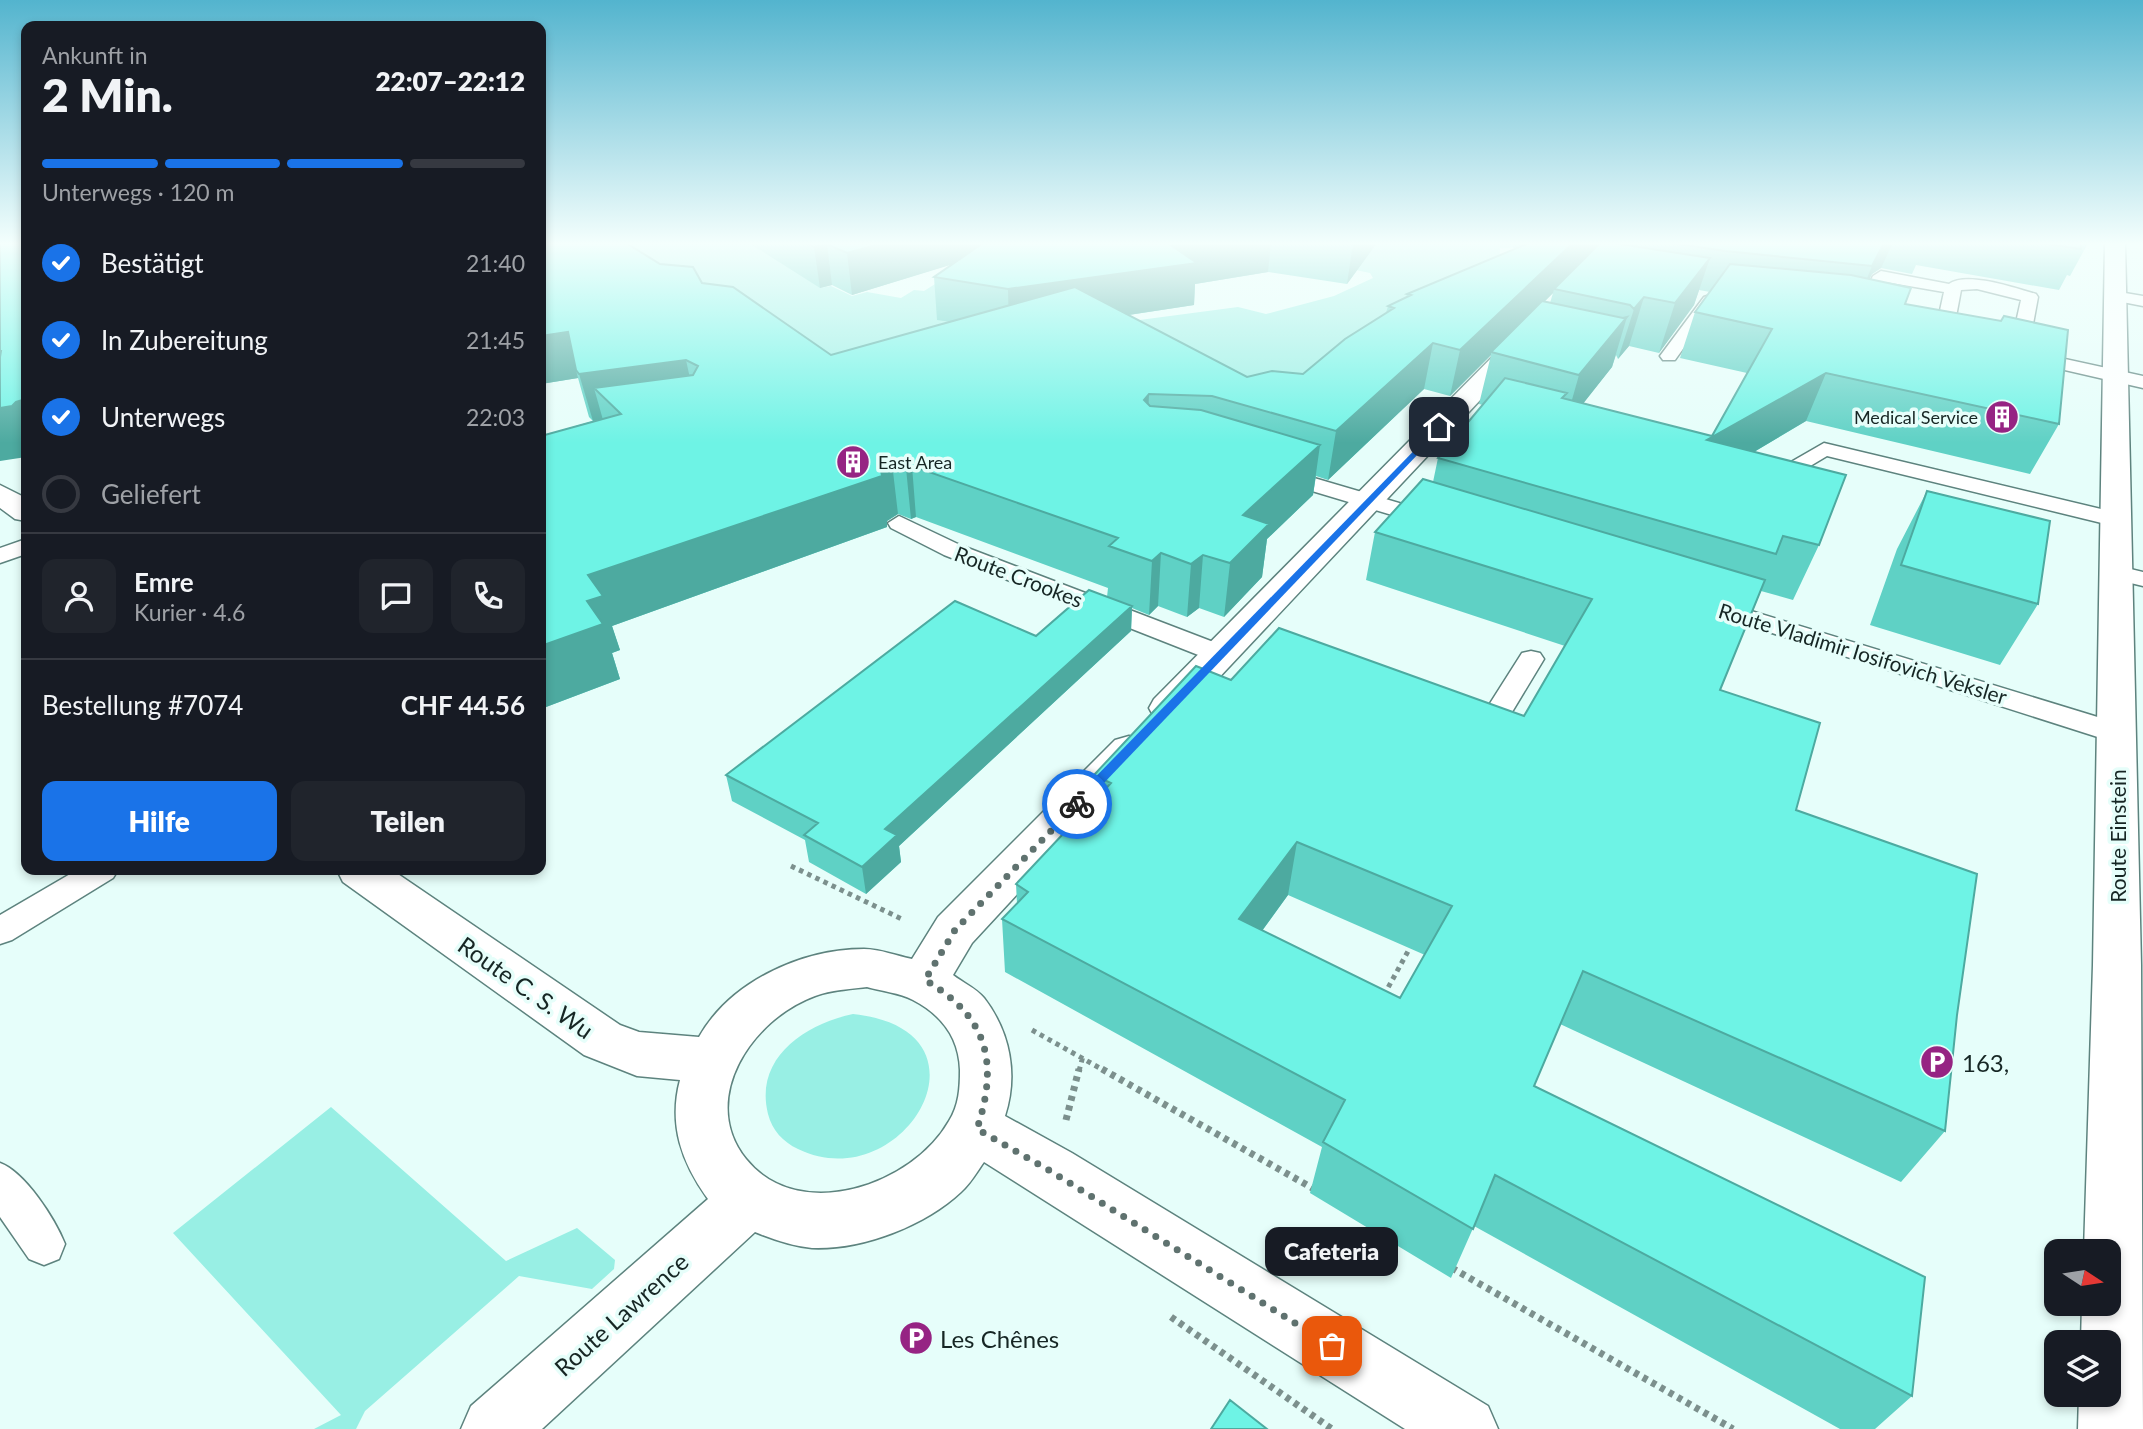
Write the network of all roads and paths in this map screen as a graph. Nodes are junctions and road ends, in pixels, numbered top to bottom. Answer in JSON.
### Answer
{"nodes":[{"id":1,"x":1709,"y":310,"type":"edge"},
{"id":2,"x":1865,"y":310,"type":"edge"},
{"id":3,"x":1949,"y":310,"type":"edge"},
{"id":4,"x":2025,"y":310,"type":"edge"},
{"id":5,"x":2113,"y":310,"type":"edge"},
{"id":6,"x":1861,"y":317,"type":"edge"},
{"id":7,"x":1533,"y":336,"type":"edge"},
{"id":8,"x":1944,"y":338,"type":"edge"},
{"id":9,"x":1669,"y":356,"type":"edge"},
{"id":10,"x":2115,"y":377,"type":"junction"},
{"id":11,"x":2143,"y":382,"type":"edge"},
{"id":12,"x":1265,"y":469,"type":"edge"},
{"id":13,"x":1757,"y":487,"type":"edge"},
{"id":14,"x":0,"y":494,"type":"edge"},
{"id":15,"x":1368,"y":500,"type":"junction"},
{"id":16,"x":21,"y":509,"type":"edge"},
{"id":17,"x":2115,"y":519,"type":"junction"},
{"id":18,"x":900,"y":523,"type":"dead end"},
{"id":19,"x":1451,"y":526,"type":"edge"},
{"id":20,"x":21,"y":548,"type":"edge"},
{"id":21,"x":0,"y":556,"type":"edge"},
{"id":22,"x":2128,"y":576,"type":"edge"},
{"id":23,"x":1684,"y":597,"type":"edge"},
{"id":24,"x":1220,"y":654,"type":"junction"},
{"id":25,"x":1531,"y":659,"type":"dead end"},
{"id":26,"x":1489,"y":727,"type":"edge"},
{"id":27,"x":2117,"y":733,"type":"junction"},
{"id":28,"x":791,"y":866,"type":"dead end"},
{"id":29,"x":94,"y":875,"type":"edge"},
{"id":30,"x":366,"y":875,"type":"edge"},
{"id":31,"x":0,"y":931,"type":"edge"},
{"id":32,"x":1419,"y":933,"type":"edge"},
{"id":33,"x":936,"y":960,"type":"junction"},
{"id":34,"x":1380,"y":1001,"type":"edge"},
{"id":35,"x":1023,"y":1018,"type":"dead end"},
{"id":36,"x":711,"y":1061,"type":"junction"},
{"id":37,"x":977,"y":1129,"type":"junction"},
{"id":38,"x":0,"y":1182,"type":"edge"},
{"id":39,"x":1324,"y":1194,"type":"dead end"},
{"id":40,"x":748,"y":1200,"type":"junction"},
{"id":41,"x":44,"y":1244,"type":"dead end"},
{"id":42,"x":1444,"y":1263,"type":"dead end"},
{"id":43,"x":1165,"y":1313,"type":"dead end"},
{"id":44,"x":494,"y":1429,"type":"edge"},
{"id":45,"x":1332,"y":1429,"type":"edge"},
{"id":46,"x":1465,"y":1429,"type":"edge"},
{"id":47,"x":1733,"y":1429,"type":"edge"},
{"id":48,"x":2111,"y":1429,"type":"edge"}],
"edges":[{"from":1,"to":9,"type":"lane"},
{"from":2,"to":6,"type":"lane"},
{"from":3,"to":8,"type":"lane"},
{"from":4,"to":10,"type":"lane"},
{"from":5,"to":10,"type":"street","name":"Route Einstein"},
{"from":7,"to":15,"type":"street"},
{"from":10,"to":11,"type":"lane"},
{"from":10,"to":17,"type":"street","name":"Route Einstein"},
{"from":12,"to":15,"type":"lane"},
{"from":13,"to":17,"type":"lane"},
{"from":14,"to":16,"type":"street"},
{"from":15,"to":19,"type":"lane"},
{"from":15,"to":24,"type":"street"},
{"from":17,"to":22,"type":"street","name":"Route Einstein"},
{"from":18,"to":24,"type":"lane","name":"Route Crookes"},
{"from":20,"to":21,"type":"lane"},
{"from":22,"to":27,"type":"street","name":"Route Einstein"},
{"from":23,"to":27,"type":"lane","name":"Route Vladimir Iosifovich Veksler"},
{"from":24,"to":33,"type":"street"},
{"from":25,"to":26,"type":"lane"},
{"from":27,"to":48,"type":"street","name":"Route Einstein"},
{"from":28,"to":33,"type":"path"},
{"from":29,"to":31,"type":"lane"},
{"from":30,"to":36,"type":"street","name":"Route C. S. Wu"},
{"from":32,"to":34,"type":"path"},
{"from":33,"to":36,"type":"street"},
{"from":33,"to":37,"type":"street"},
{"from":35,"to":39,"type":"path"},
{"from":36,"to":40,"type":"street"},
{"from":37,"to":40,"type":"street"},
{"from":37,"to":46,"type":"street"},
{"from":38,"to":41,"type":"lane"},
{"from":40,"to":44,"type":"street","name":"Route Lawrence"},
{"from":42,"to":47,"type":"path"},
{"from":43,"to":45,"type":"path"}]}
